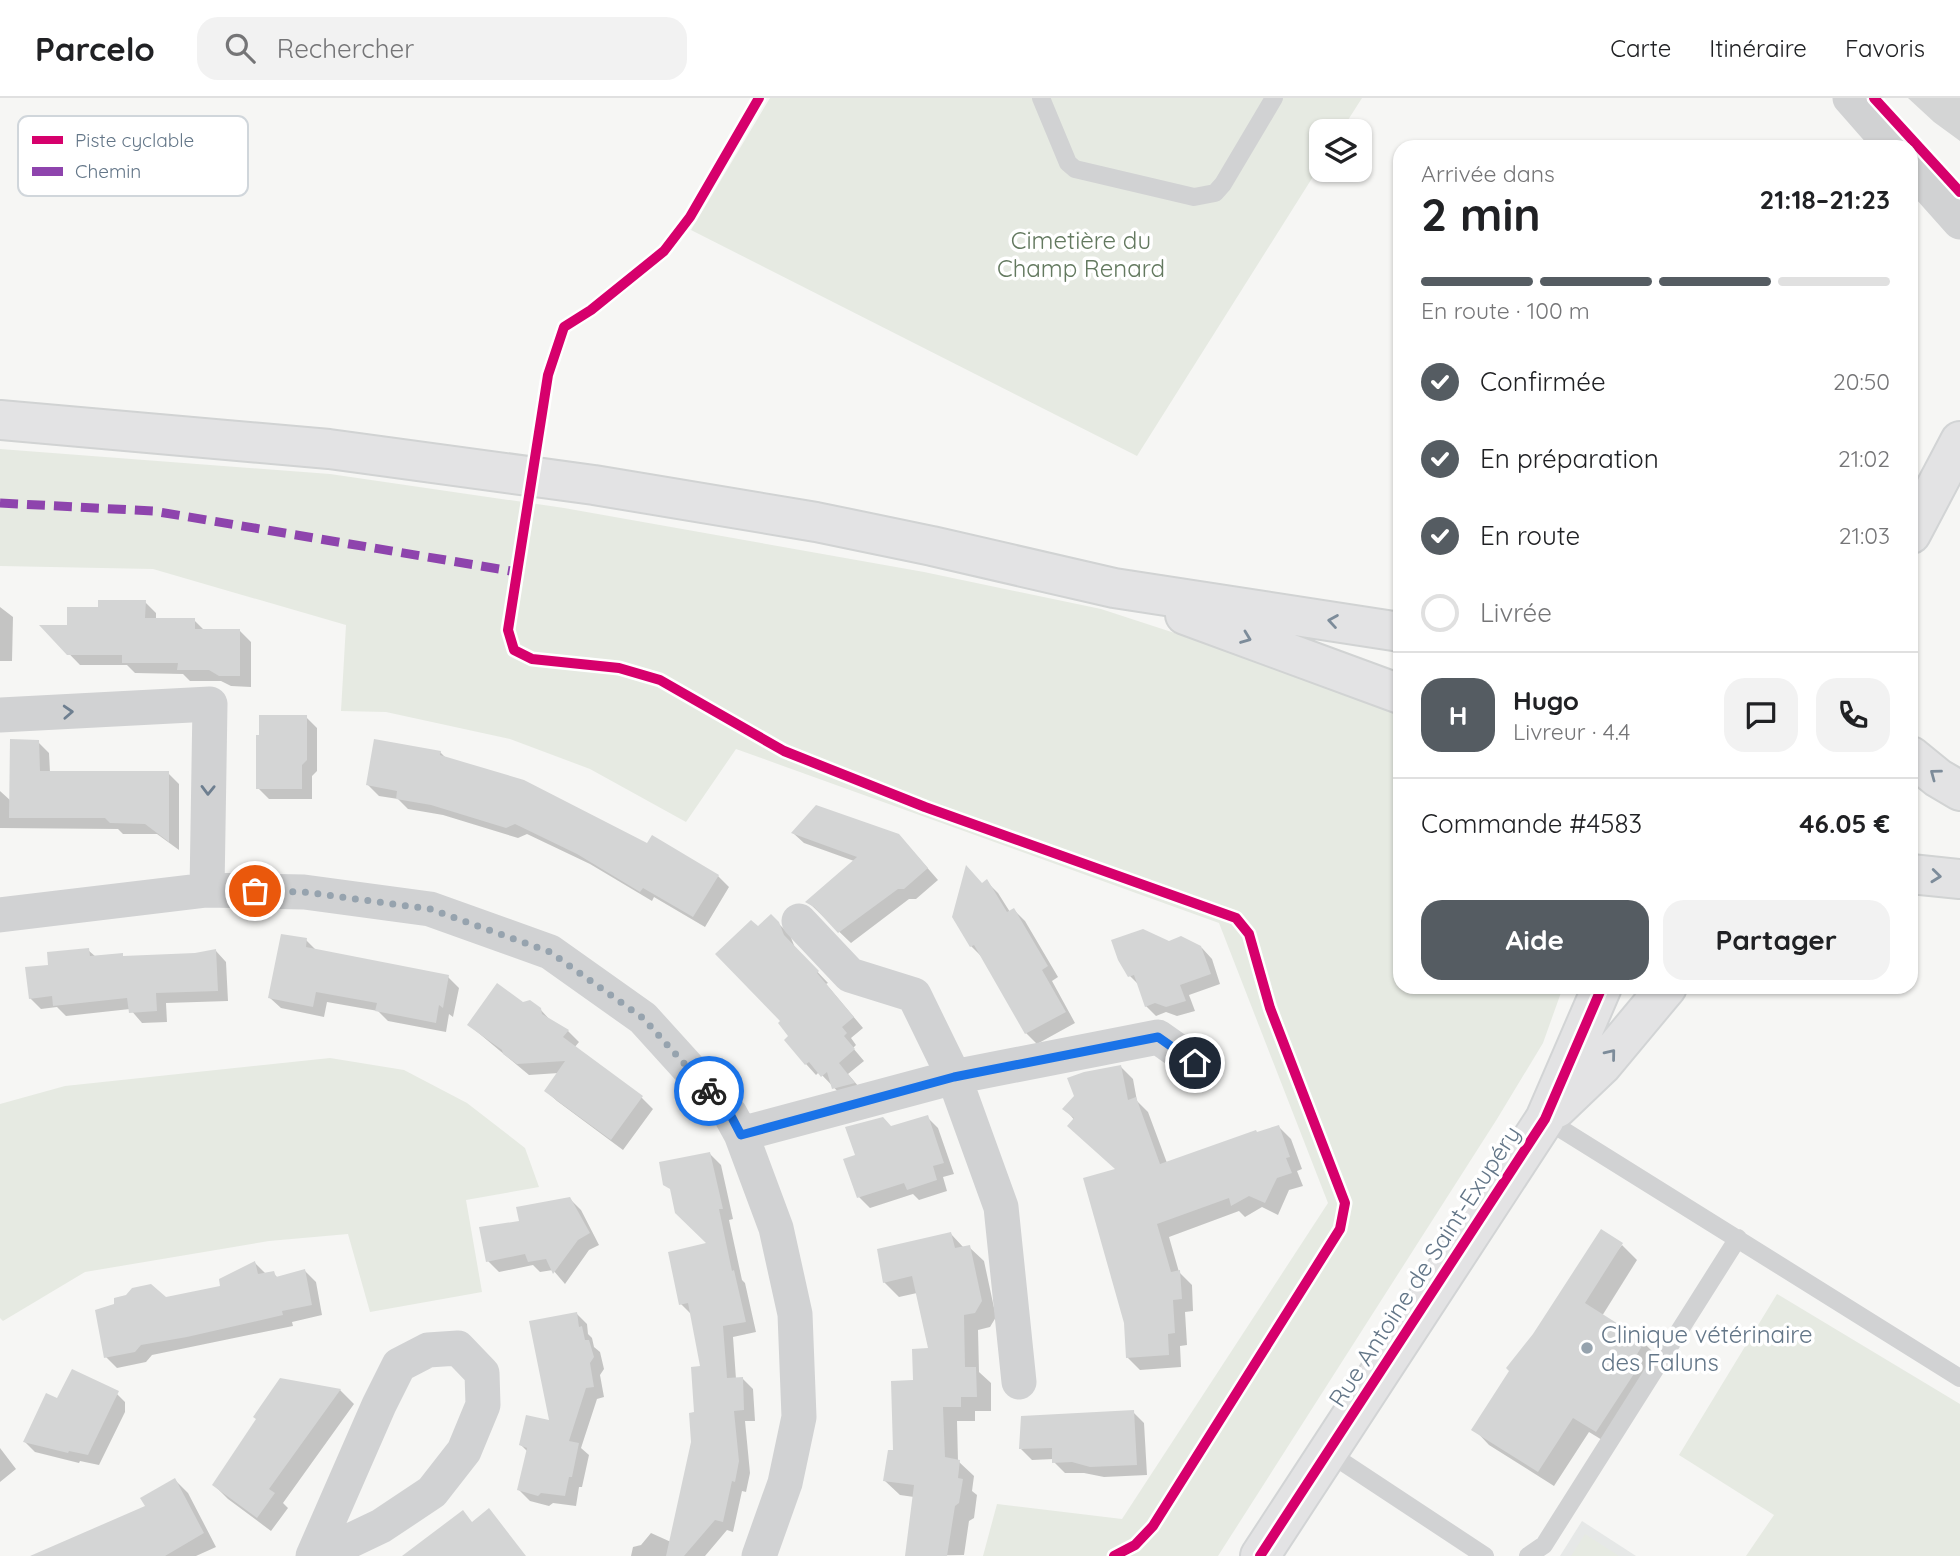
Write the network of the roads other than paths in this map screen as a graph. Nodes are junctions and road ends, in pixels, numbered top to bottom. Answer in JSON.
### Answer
{"nodes":[{"id":1,"x":1041,"y":98,"type":"edge"},
{"id":2,"x":1274,"y":98,"type":"edge"},
{"id":3,"x":1850,"y":98,"type":"edge"},
{"id":4,"x":1887,"y":140,"type":"edge"},
{"id":5,"x":1918,"y":175,"type":"edge"},
{"id":6,"x":1960,"y":222,"type":"edge"},
{"id":7,"x":0,"y":420,"type":"edge"},
{"id":8,"x":1960,"y":433,"type":"edge"},
{"id":9,"x":1960,"y":441,"type":"edge"},
{"id":10,"x":1918,"y":473,"type":"edge"},
{"id":11,"x":1918,"y":521,"type":"edge"},
{"id":12,"x":1114,"y":588,"type":"junction"},
{"id":13,"x":1393,"y":631,"type":"edge"},
{"id":14,"x":1393,"y":691,"type":"edge"},
{"id":15,"x":0,"y":715,"type":"edge"},
{"id":16,"x":1918,"y":761,"type":"edge"},
{"id":17,"x":1960,"y":791,"type":"edge"},
{"id":18,"x":1918,"y":875,"type":"edge"},
{"id":19,"x":1960,"y":879,"type":"edge"},
{"id":20,"x":207,"y":890,"type":"junction"},
{"id":21,"x":0,"y":915,"type":"edge"},
{"id":22,"x":799,"y":921,"type":"dead end"},
{"id":23,"x":1599,"y":994,"type":"edge"},
{"id":24,"x":1661,"y":994,"type":"edge"},
{"id":25,"x":1195,"y":1063,"type":"dead end"},
{"id":26,"x":954,"y":1077,"type":"junction"},
{"id":27,"x":1545,"y":1119,"type":"junction"},
{"id":28,"x":741,"y":1135,"type":"junction"},
{"id":29,"x":1738,"y":1238,"type":"junction"},
{"id":30,"x":1960,"y":1378,"type":"edge"},
{"id":31,"x":1019,"y":1382,"type":"dead end"},
{"id":32,"x":1329,"y":1453,"type":"junction"},
{"id":33,"x":316,"y":1556,"type":"edge"},
{"id":34,"x":759,"y":1556,"type":"edge"},
{"id":35,"x":1260,"y":1556,"type":"edge"},
{"id":36,"x":1485,"y":1556,"type":"edge"},
{"id":37,"x":1528,"y":1556,"type":"edge"}],
"edges":[{"from":1,"to":2,"type":"lane"},
{"from":3,"to":4,"type":"street"},
{"from":5,"to":6,"type":"street"},
{"from":7,"to":12,"type":"main road"},
{"from":8,"to":10,"type":"main road"},
{"from":9,"to":11,"type":"main road"},
{"from":13,"to":12,"type":"main road","one_way":true},
{"from":12,"to":14,"type":"main road","one_way":true},
{"from":15,"to":20,"type":"street","one_way":true},
{"from":17,"to":16,"type":"main road","one_way":true},
{"from":18,"to":19,"type":"main road","one_way":true},
{"from":20,"to":21,"type":"street"},
{"from":20,"to":28,"type":"street"},
{"from":22,"to":26,"type":"street"},
{"from":23,"to":27,"type":"main road","name":"Rue Antoine de Saint-Exupéry"},
{"from":27,"to":24,"type":"main road","name":"Rue Antoine de Saint-Exupéry","one_way":true},
{"from":25,"to":26,"type":"street"},
{"from":26,"to":28,"type":"street"},
{"from":26,"to":31,"type":"street"},
{"from":27,"to":29,"type":"lane"},
{"from":27,"to":32,"type":"main road","name":"Rue Antoine de Saint-Exupéry"},
{"from":28,"to":34,"type":"street"},
{"from":29,"to":30,"type":"lane"},
{"from":29,"to":37,"type":"lane"},
{"from":32,"to":35,"type":"main road","name":"Rue Antoine de Saint-Exupéry"},
{"from":32,"to":36,"type":"lane"},
{"from":33,"to":33,"type":"street"}]}
